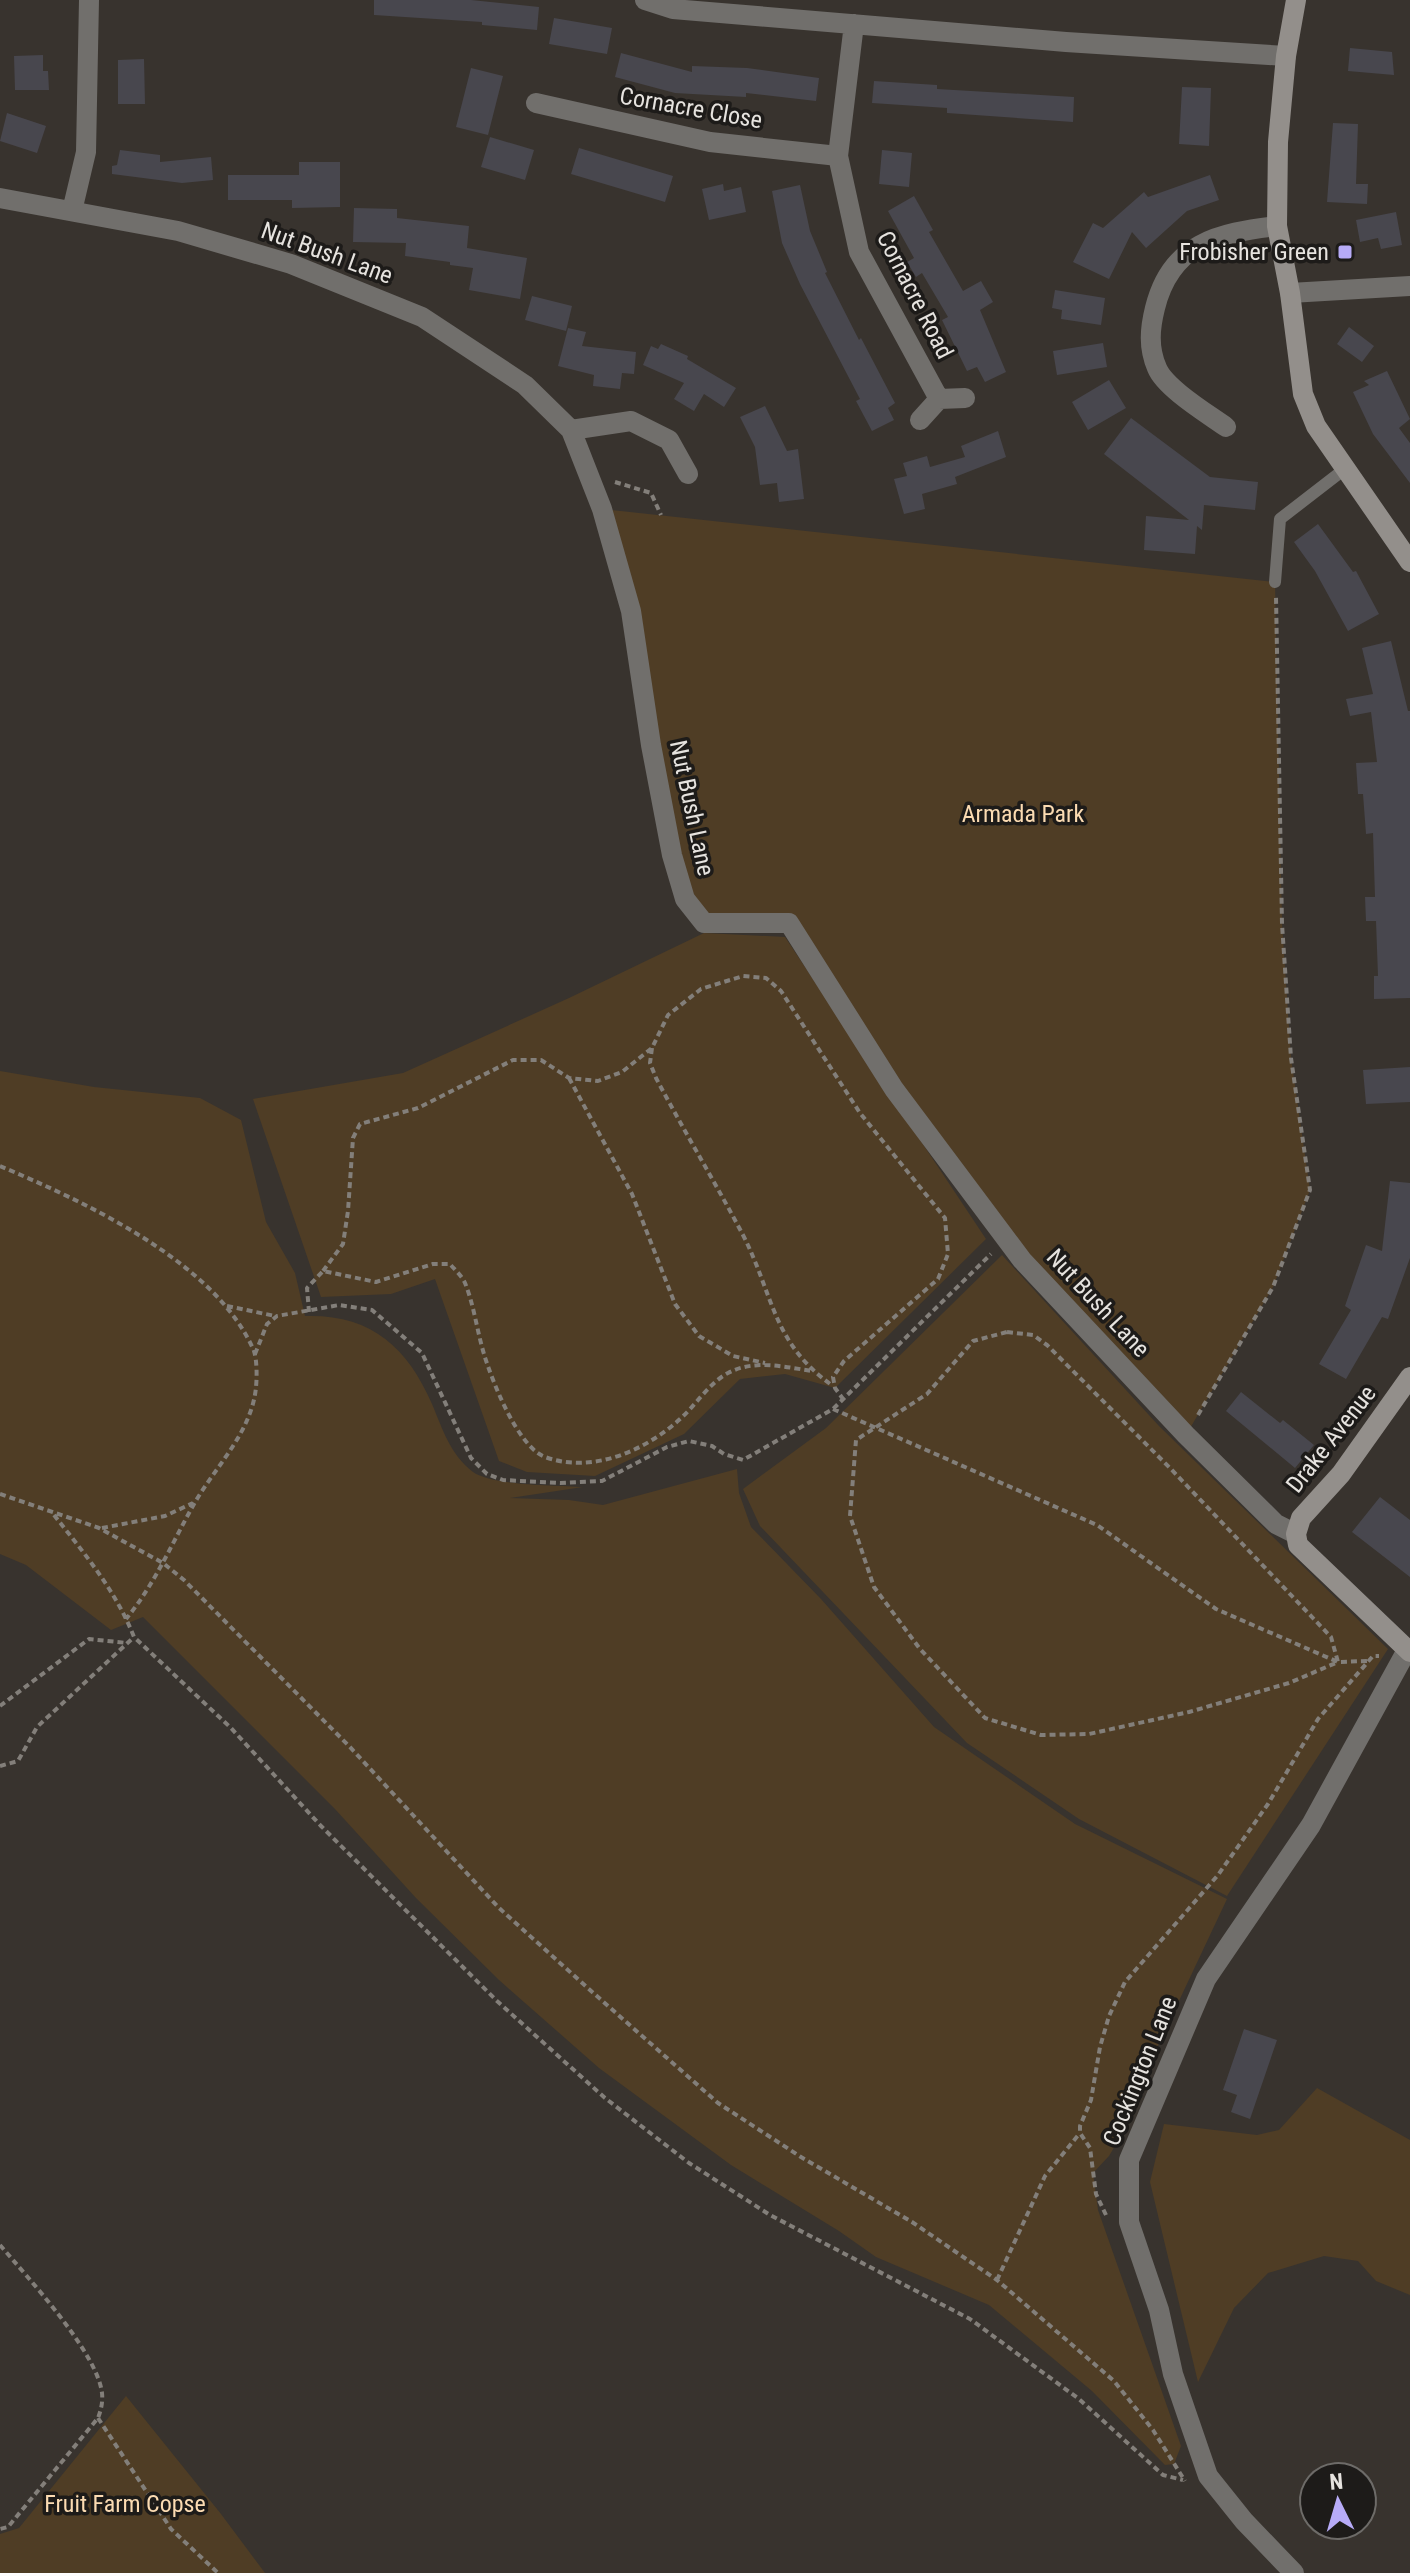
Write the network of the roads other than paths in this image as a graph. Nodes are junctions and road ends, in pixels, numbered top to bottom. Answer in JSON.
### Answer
{"nodes":[{"id":1,"x":89,"y":0,"type":"edge"},
{"id":2,"x":645,"y":0,"type":"edge"},
{"id":3,"x":1296,"y":0,"type":"edge"},
{"id":4,"x":854,"y":24,"type":"junction"},
{"id":5,"x":1286,"y":56,"type":"junction"},
{"id":6,"x":536,"y":103,"type":"dead end"},
{"id":7,"x":838,"y":156,"type":"junction"},
{"id":8,"x":0,"y":198,"type":"edge"},
{"id":9,"x":72,"y":211,"type":"junction"},
{"id":10,"x":1277,"y":226,"type":"junction"},
{"id":11,"x":1410,"y":286,"type":"edge"},
{"id":12,"x":1290,"y":293,"type":"junction"},
{"id":13,"x":965,"y":398,"type":"dead end"},
{"id":14,"x":939,"y":399,"type":"junction"},
{"id":15,"x":920,"y":420,"type":"dead end"},
{"id":16,"x":1226,"y":427,"type":"dead end"},
{"id":17,"x":571,"y":430,"type":"junction"},
{"id":18,"x":1346,"y":468,"type":"junction"},
{"id":19,"x":688,"y":474,"type":"dead end"},
{"id":20,"x":1410,"y":562,"type":"edge"},
{"id":21,"x":1275,"y":582,"type":"road end"},
{"id":22,"x":1410,"y":1377,"type":"edge"},
{"id":23,"x":1296,"y":1534,"type":"junction"},
{"id":24,"x":1406,"y":1654,"type":"edge"},
{"id":25,"x":1294,"y":2573,"type":"edge"}],
"edges":[{"from":1,"to":9,"type":"street"},
{"from":2,"to":4,"type":"street"},
{"from":3,"to":5,"type":"street"},
{"from":4,"to":5,"type":"street"},
{"from":4,"to":7,"type":"street","name":"Cornacre Road"},
{"from":5,"to":10,"type":"street"},
{"from":6,"to":7,"type":"street","name":"Cornacre Close"},
{"from":7,"to":14,"type":"street","name":"Cornacre Road"},
{"from":8,"to":9,"type":"street","name":"Nut Bush Lane"},
{"from":9,"to":17,"type":"street","name":"Nut Bush Lane"},
{"from":10,"to":12,"type":"street"},
{"from":10,"to":16,"type":"street"},
{"from":11,"to":12,"type":"street"},
{"from":12,"to":18,"type":"street"},
{"from":13,"to":14,"type":"street","name":"Cornacre Road"},
{"from":14,"to":15,"type":"street","name":"Cornacre Road"},
{"from":17,"to":19,"type":"street"},
{"from":17,"to":23,"type":"street","name":"Nut Bush Lane"},
{"from":18,"to":20,"type":"street"},
{"from":18,"to":21,"type":"lane"},
{"from":22,"to":23,"type":"street","name":"Drake Avenue"},
{"from":23,"to":24,"type":"street","name":"Nut Bush Lane"},
{"from":24,"to":25,"type":"street","name":"Cockington Lane"}]}
